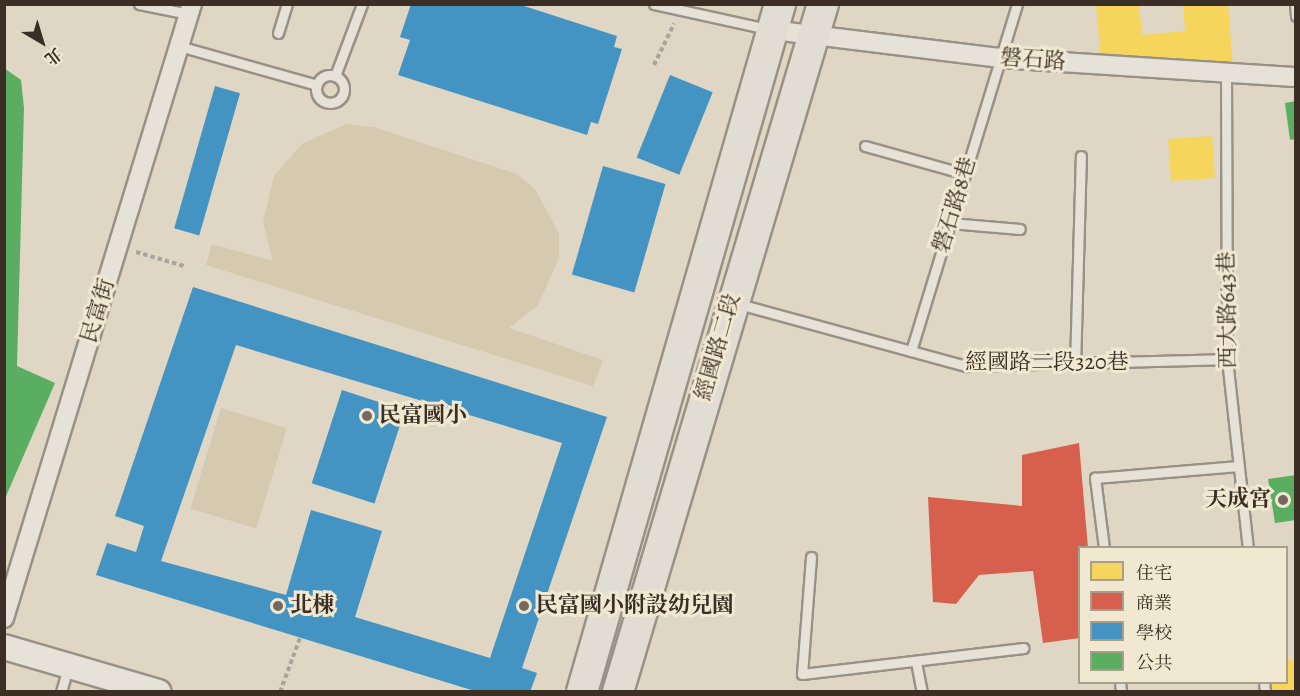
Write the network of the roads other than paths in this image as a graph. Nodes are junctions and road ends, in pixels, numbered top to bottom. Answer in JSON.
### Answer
{"nodes":[{"id":1,"x":138,"y":4,"type":"edge"},
{"id":2,"x":287,"y":4,"type":"edge"},
{"id":3,"x":362,"y":4,"type":"edge"},
{"id":4,"x":654,"y":4,"type":"edge"},
{"id":5,"x":823,"y":4,"type":"edge"},
{"id":6,"x":1017,"y":4,"type":"edge"},
{"id":7,"x":1295,"y":4,"type":"edge"},
{"id":8,"x":190,"y":9,"type":"edge"},
{"id":9,"x":1296,"y":16,"type":"edge"},
{"id":10,"x":776,"y":17,"type":"edge"},
{"id":11,"x":278,"y":33,"type":"dead end"},
{"id":12,"x":814,"y":36,"type":"junction"},
{"id":13,"x":179,"y":46,"type":"junction"},
{"id":14,"x":1000,"y":58,"type":"junction"},
{"id":15,"x":1226,"y":72,"type":"junction"},
{"id":16,"x":335,"y":76,"type":"junction"},
{"id":17,"x":1296,"y":77,"type":"edge"},
{"id":18,"x":317,"y":85,"type":"junction"},
{"id":19,"x":865,"y":146,"type":"dead end"},
{"id":20,"x":1081,"y":156,"type":"dead end"},
{"id":21,"x":965,"y":174,"type":"junction"},
{"id":22,"x":950,"y":223,"type":"junction"},
{"id":23,"x":1020,"y":229,"type":"dead end"},
{"id":24,"x":731,"y":302,"type":"junction"},
{"id":25,"x":911,"y":351,"type":"junction"},
{"id":26,"x":1227,"y":359,"type":"junction"},
{"id":27,"x":1075,"y":367,"type":"junction"},
{"id":28,"x":1239,"y":466,"type":"junction"},
{"id":29,"x":1104,"y":546,"type":"edge"},
{"id":30,"x":1248,"y":546,"type":"edge"},
{"id":31,"x":810,"y":557,"type":"dead end"},
{"id":32,"x":4,"y":618,"type":"edge"},
{"id":33,"x":4,"y":647,"type":"edge"},
{"id":34,"x":1023,"y":648,"type":"dead end"},
{"id":35,"x":916,"y":662,"type":"junction"},
{"id":36,"x":69,"y":666,"type":"junction"},
{"id":37,"x":61,"y":692,"type":"edge"},
{"id":38,"x":159,"y":692,"type":"edge"},
{"id":39,"x":582,"y":692,"type":"edge"},
{"id":40,"x":618,"y":692,"type":"edge"},
{"id":41,"x":922,"y":692,"type":"edge"}],
"edges":[{"from":1,"to":8,"type":"lane"},
{"from":2,"to":11,"type":"lane"},
{"from":3,"to":16,"type":"lane"},
{"from":4,"to":10,"type":"lane"},
{"from":5,"to":12,"type":"main road","name":"經國路二段"},
{"from":6,"to":14,"type":"lane","name":"磐石路8巷"},
{"from":7,"to":9,"type":"lane"},
{"from":8,"to":13,"type":"street","name":"民富街"},
{"from":10,"to":12,"type":"street","name":"磐石路"},
{"from":10,"to":39,"type":"main road","name":"經國路二段"},
{"from":12,"to":14,"type":"street","name":"磐石路"},
{"from":12,"to":24,"type":"main road","name":"經國路二段"},
{"from":13,"to":18,"type":"lane"},
{"from":13,"to":32,"type":"street","name":"民富街"},
{"from":14,"to":15,"type":"street","name":"磐石路"},
{"from":14,"to":21,"type":"lane","name":"磐石路8巷"},
{"from":15,"to":17,"type":"street","name":"磐石路"},
{"from":15,"to":26,"type":"lane","name":"西大路643巷"},
{"from":16,"to":18,"type":"lane"},
{"from":16,"to":18,"type":"lane"},
{"from":19,"to":21,"type":"lane"},
{"from":20,"to":27,"type":"lane"},
{"from":21,"to":22,"type":"lane","name":"磐石路8巷"},
{"from":22,"to":23,"type":"lane"},
{"from":22,"to":25,"type":"lane","name":"磐石路8巷"},
{"from":24,"to":25,"type":"lane","name":"經國路二段320巷"},
{"from":24,"to":40,"type":"main road","name":"經國路二段"},
{"from":25,"to":27,"type":"lane","name":"經國路二段320巷"},
{"from":26,"to":27,"type":"lane","name":"經國路二段320巷"},
{"from":26,"to":28,"type":"lane","name":"西大路643巷"},
{"from":28,"to":29,"type":"lane"},
{"from":28,"to":30,"type":"lane","name":"西大路643巷"},
{"from":31,"to":35,"type":"lane"},
{"from":33,"to":36,"type":"street"},
{"from":34,"to":35,"type":"lane"},
{"from":35,"to":41,"type":"lane"},
{"from":36,"to":37,"type":"lane"},
{"from":36,"to":38,"type":"street"}]}
